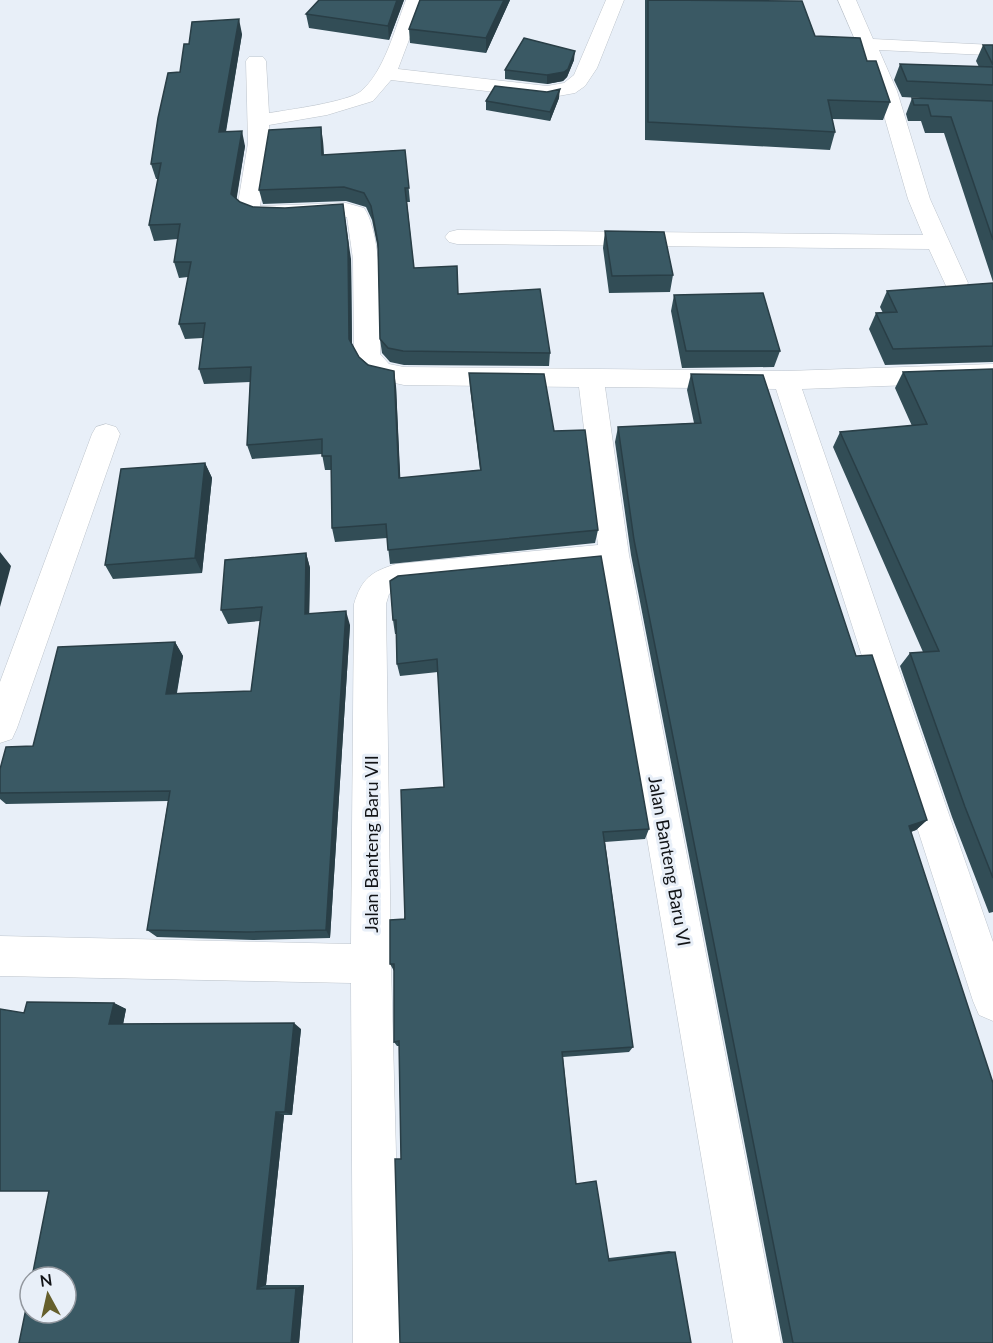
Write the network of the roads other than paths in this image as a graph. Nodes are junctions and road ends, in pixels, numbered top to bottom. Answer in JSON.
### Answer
{"nodes":[{"id":1,"x":415,"y":0,"type":"edge"},
{"id":2,"x":615,"y":0,"type":"edge"},
{"id":3,"x":847,"y":0,"type":"edge"},
{"id":4,"x":868,"y":44,"type":"junction"},
{"id":5,"x":987,"y":49,"type":"edge"},
{"id":6,"x":256,"y":61,"type":"dead end"},
{"id":7,"x":386,"y":74,"type":"junction"},
{"id":8,"x":891,"y":105,"type":"junction"},
{"id":9,"x":914,"y":106,"type":"edge"},
{"id":10,"x":260,"y":121,"type":"junction"},
{"id":11,"x":457,"y":237,"type":"dead end"},
{"id":12,"x":938,"y":242,"type":"junction"},
{"id":13,"x":956,"y":283,"type":"edge"},
{"id":14,"x":993,"y":373,"type":"edge"},
{"id":15,"x":591,"y":378,"type":"junction"},
{"id":16,"x":786,"y":380,"type":"junction"},
{"id":17,"x":106,"y":434,"type":"dead end"},
{"id":18,"x":614,"y":555,"type":"junction"},
{"id":19,"x":0,"y":728,"type":"edge"},
{"id":20,"x":0,"y":956,"type":"edge"},
{"id":21,"x":371,"y":964,"type":"junction"},
{"id":22,"x":993,"y":1001,"type":"edge"},
{"id":23,"x":376,"y":1343,"type":"edge"},
{"id":24,"x":757,"y":1343,"type":"edge"}],
"edges":[{"from":1,"to":7,"type":"street"},
{"from":2,"to":7,"type":"street"},
{"from":3,"to":4,"type":"street"},
{"from":4,"to":5,"type":"street"},
{"from":4,"to":8,"type":"street"},
{"from":6,"to":10,"type":"street"},
{"from":7,"to":10,"type":"street"},
{"from":8,"to":9,"type":"street"},
{"from":8,"to":12,"type":"street"},
{"from":10,"to":15,"type":"street"},
{"from":11,"to":12,"type":"street"},
{"from":12,"to":13,"type":"street"},
{"from":14,"to":16,"type":"street"},
{"from":15,"to":16,"type":"street"},
{"from":15,"to":18,"type":"street","name":"Jalan Banteng Baru VI"},
{"from":16,"to":22,"type":"street"},
{"from":17,"to":19,"type":"street"},
{"from":18,"to":21,"type":"street","name":"Jalan Banteng Baru VII"},
{"from":18,"to":24,"type":"street","name":"Jalan Banteng Baru VI"},
{"from":20,"to":21,"type":"street"},
{"from":21,"to":23,"type":"street","name":"Jalan Banteng Baru VII"}]}
